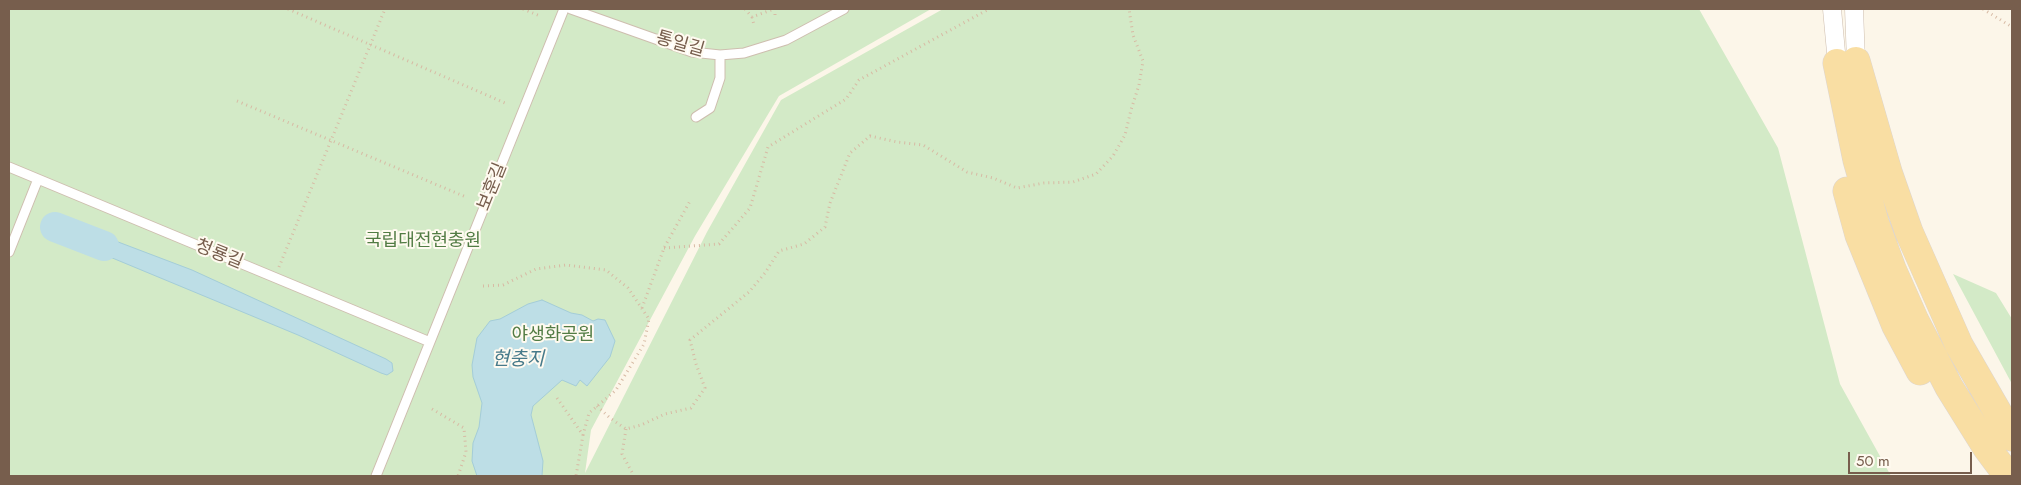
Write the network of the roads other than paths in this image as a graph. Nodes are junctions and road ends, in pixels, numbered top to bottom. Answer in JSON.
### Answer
{"nodes":[{"id":1,"x":564,"y":9,"type":"edge"},
{"id":2,"x":571,"y":9,"type":"edge"},
{"id":3,"x":844,"y":9,"type":"edge"},
{"id":4,"x":1832,"y":9,"type":"edge"},
{"id":5,"x":1854,"y":9,"type":"edge"},
{"id":6,"x":720,"y":55,"type":"junction"},
{"id":7,"x":1847,"y":62,"type":"junction"},
{"id":8,"x":696,"y":117,"type":"dead end"},
{"id":9,"x":9,"y":167,"type":"edge"},
{"id":10,"x":38,"y":179,"type":"junction"},
{"id":11,"x":9,"y":252,"type":"edge"},
{"id":12,"x":430,"y":342,"type":"junction"},
{"id":13,"x":2012,"y":437,"type":"edge"},
{"id":14,"x":2012,"y":460,"type":"edge"},
{"id":15,"x":376,"y":476,"type":"edge"},
{"id":16,"x":1986,"y":476,"type":"edge"},
{"id":17,"x":2008,"y":476,"type":"edge"}],
"edges":[{"from":1,"to":12,"type":"lane","name":"보훈길"},
{"from":2,"to":6,"type":"lane","name":"통일길"},
{"from":3,"to":6,"type":"lane","name":"통일길"},
{"from":4,"to":7,"type":"street"},
{"from":5,"to":7,"type":"street"},
{"from":6,"to":8,"type":"lane"},
{"from":7,"to":13,"type":"main road"},
{"from":7,"to":14,"type":"main road"},
{"from":7,"to":16,"type":"main road"},
{"from":7,"to":17,"type":"main road"},
{"from":9,"to":10,"type":"lane","name":"청룡길"},
{"from":10,"to":11,"type":"lane"},
{"from":10,"to":12,"type":"lane","name":"청룡길"},
{"from":12,"to":15,"type":"lane","name":"보훈길"}]}
